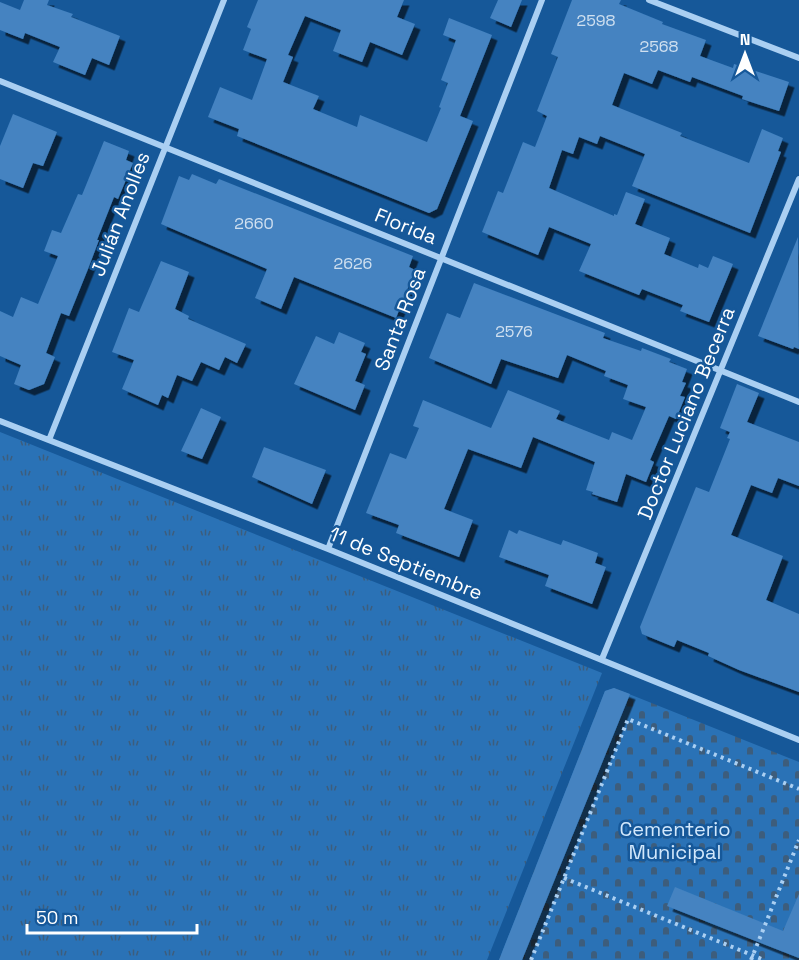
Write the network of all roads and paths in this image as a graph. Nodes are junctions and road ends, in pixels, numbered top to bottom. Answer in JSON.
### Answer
{"nodes":[{"id":1,"x":224,"y":0,"type":"edge"},
{"id":2,"x":542,"y":0,"type":"edge"},
{"id":3,"x":649,"y":0,"type":"edge"},
{"id":4,"x":799,"y":58,"type":"edge"},
{"id":5,"x":0,"y":81,"type":"edge"},
{"id":6,"x":164,"y":148,"type":"junction"},
{"id":7,"x":799,"y":179,"type":"edge"},
{"id":8,"x":441,"y":258,"type":"junction"},
{"id":9,"x":720,"y":372,"type":"junction"},
{"id":10,"x":799,"y":402,"type":"edge"},
{"id":11,"x":0,"y":421,"type":"edge"},
{"id":12,"x":49,"y":440,"type":"junction"},
{"id":13,"x":328,"y":549,"type":"junction"},
{"id":14,"x":602,"y":659,"type":"junction"},
{"id":15,"x":799,"y":740,"type":"edge"},
{"id":16,"x":799,"y":789,"type":"edge"},
{"id":17,"x":799,"y":840,"type":"edge"},
{"id":18,"x":564,"y":878,"type":"junction"},
{"id":19,"x":752,"y":958,"type":"edge"},
{"id":20,"x":531,"y":960,"type":"edge"},
{"id":21,"x":764,"y":960,"type":"edge"}],
"edges":[{"from":1,"to":6,"type":"street","name":"Julián Anolles"},
{"from":2,"to":8,"type":"street","name":"Santa Rosa"},
{"from":3,"to":4,"type":"street"},
{"from":5,"to":6,"type":"street","name":"Florida"},
{"from":6,"to":8,"type":"street","name":"Florida"},
{"from":6,"to":12,"type":"street","name":"Julián Anolles"},
{"from":7,"to":9,"type":"street","name":"Doctor Luciano Becerra"},
{"from":8,"to":9,"type":"street","name":"Florida"},
{"from":8,"to":13,"type":"street","name":"Santa Rosa"},
{"from":9,"to":10,"type":"street","name":"Florida"},
{"from":9,"to":14,"type":"street","name":"Doctor Luciano Becerra"},
{"from":11,"to":12,"type":"street","name":"11 de Septiembre"},
{"from":12,"to":13,"type":"street","name":"11 de Septiembre"},
{"from":13,"to":14,"type":"street","name":"11 de Septiembre"},
{"from":14,"to":15,"type":"street","name":"11 de Septiembre"},
{"from":16,"to":18,"type":"path"},
{"from":17,"to":19,"type":"path"},
{"from":18,"to":19,"type":"path"},
{"from":18,"to":20,"type":"path"},
{"from":19,"to":21,"type":"path"}]}
